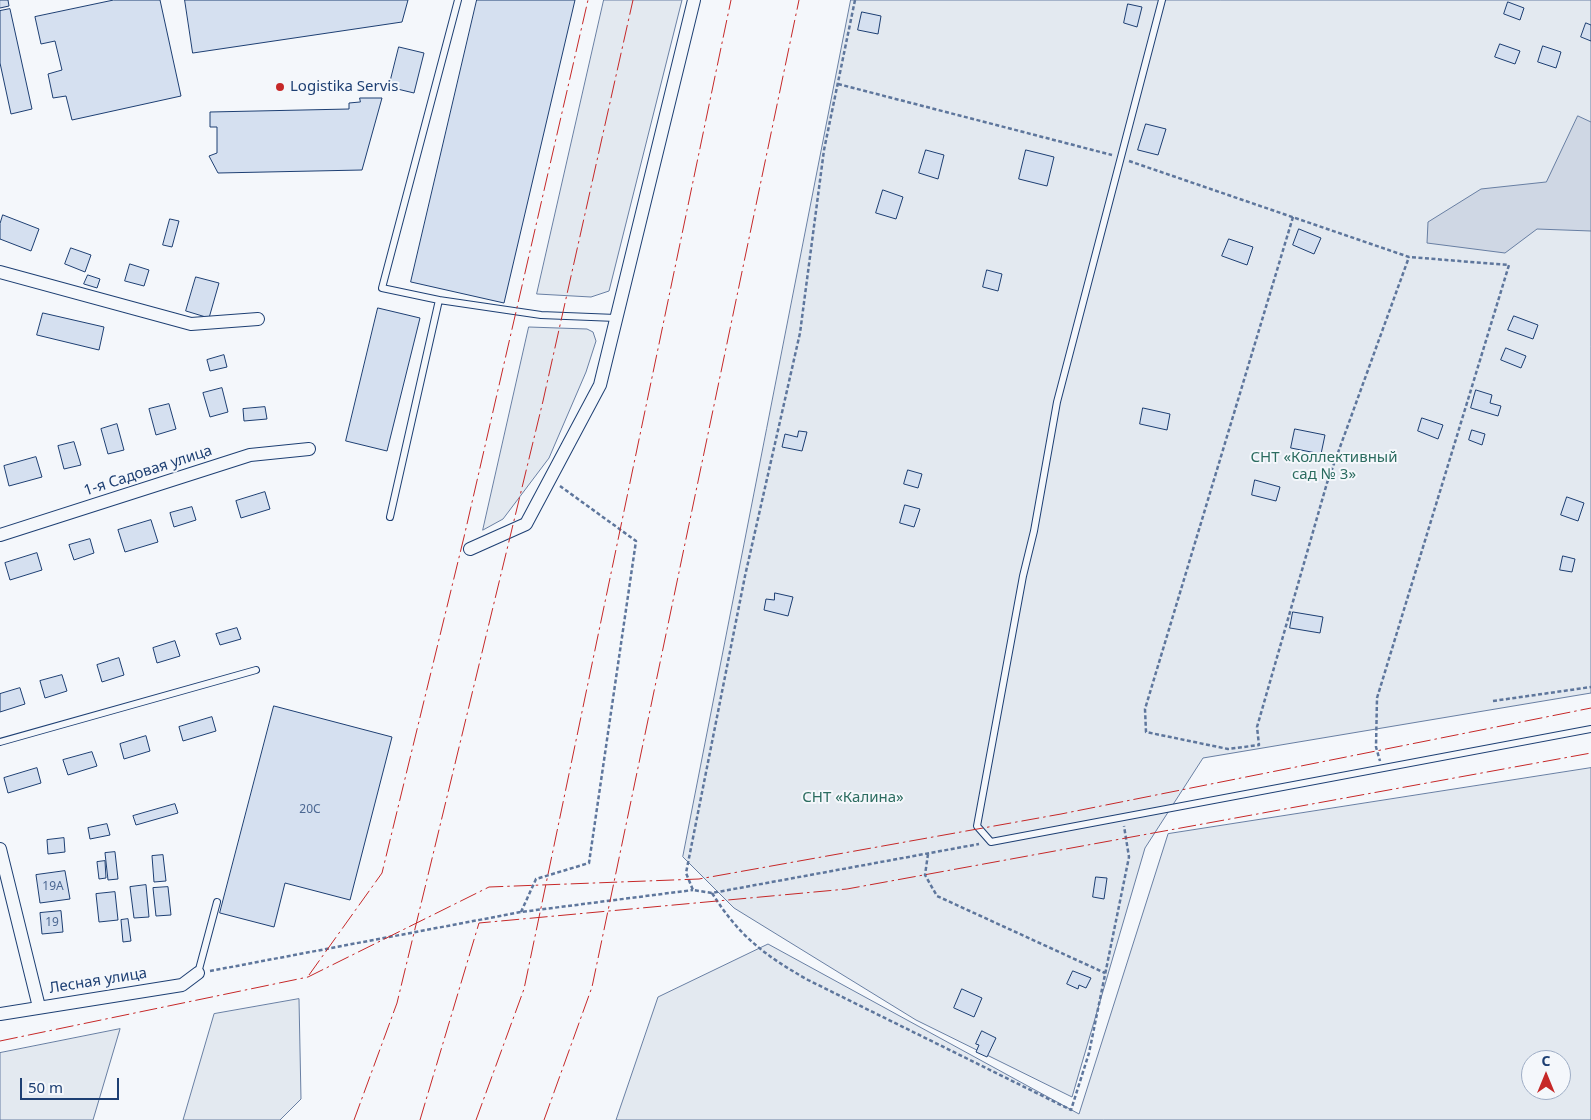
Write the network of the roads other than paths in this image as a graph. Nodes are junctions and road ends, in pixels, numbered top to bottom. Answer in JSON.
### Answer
{"nodes":[{"id":1,"x":458,"y":0,"type":"edge"},
{"id":2,"x":694,"y":0,"type":"edge"},
{"id":3,"x":1162,"y":0,"type":"edge"},
{"id":4,"x":0,"y":272,"type":"edge"},
{"id":5,"x":439,"y":300,"type":"junction"},
{"id":6,"x":616,"y":318,"type":"junction"},
{"id":7,"x":258,"y":319,"type":"dead end"},
{"id":8,"x":309,"y":449,"type":"dead end"},
{"id":9,"x":390,"y":517,"type":"dead end"},
{"id":10,"x":0,"y":535,"type":"edge"},
{"id":11,"x":470,"y":548,"type":"dead end"},
{"id":12,"x":256,"y":670,"type":"dead end"},
{"id":13,"x":1591,"y":729,"type":"edge"},
{"id":14,"x":0,"y":742,"type":"edge"},
{"id":15,"x":0,"y":849,"type":"edge"},
{"id":16,"x":216,"y":902,"type":"dead end"},
{"id":17,"x":198,"y":973,"type":"joint"},
{"id":18,"x":40,"y":1007,"type":"junction"},
{"id":19,"x":0,"y":1014,"type":"edge"}],
"edges":[{"from":1,"to":5,"type":"lane"},
{"from":2,"to":6,"type":"street"},
{"from":3,"to":13,"type":"lane"},
{"from":4,"to":7,"type":"street"},
{"from":5,"to":6,"type":"lane"},
{"from":5,"to":9,"type":"lane"},
{"from":6,"to":11,"type":"street"},
{"from":8,"to":10,"type":"street","name":"1-я Садовая улица"},
{"from":12,"to":14,"type":"lane"},
{"from":15,"to":18,"type":"street"},
{"from":16,"to":17,"type":"lane"},
{"from":17,"to":18,"type":"street","name":"Лесная улица"},
{"from":18,"to":19,"type":"street","name":"Лесная улица"}]}
